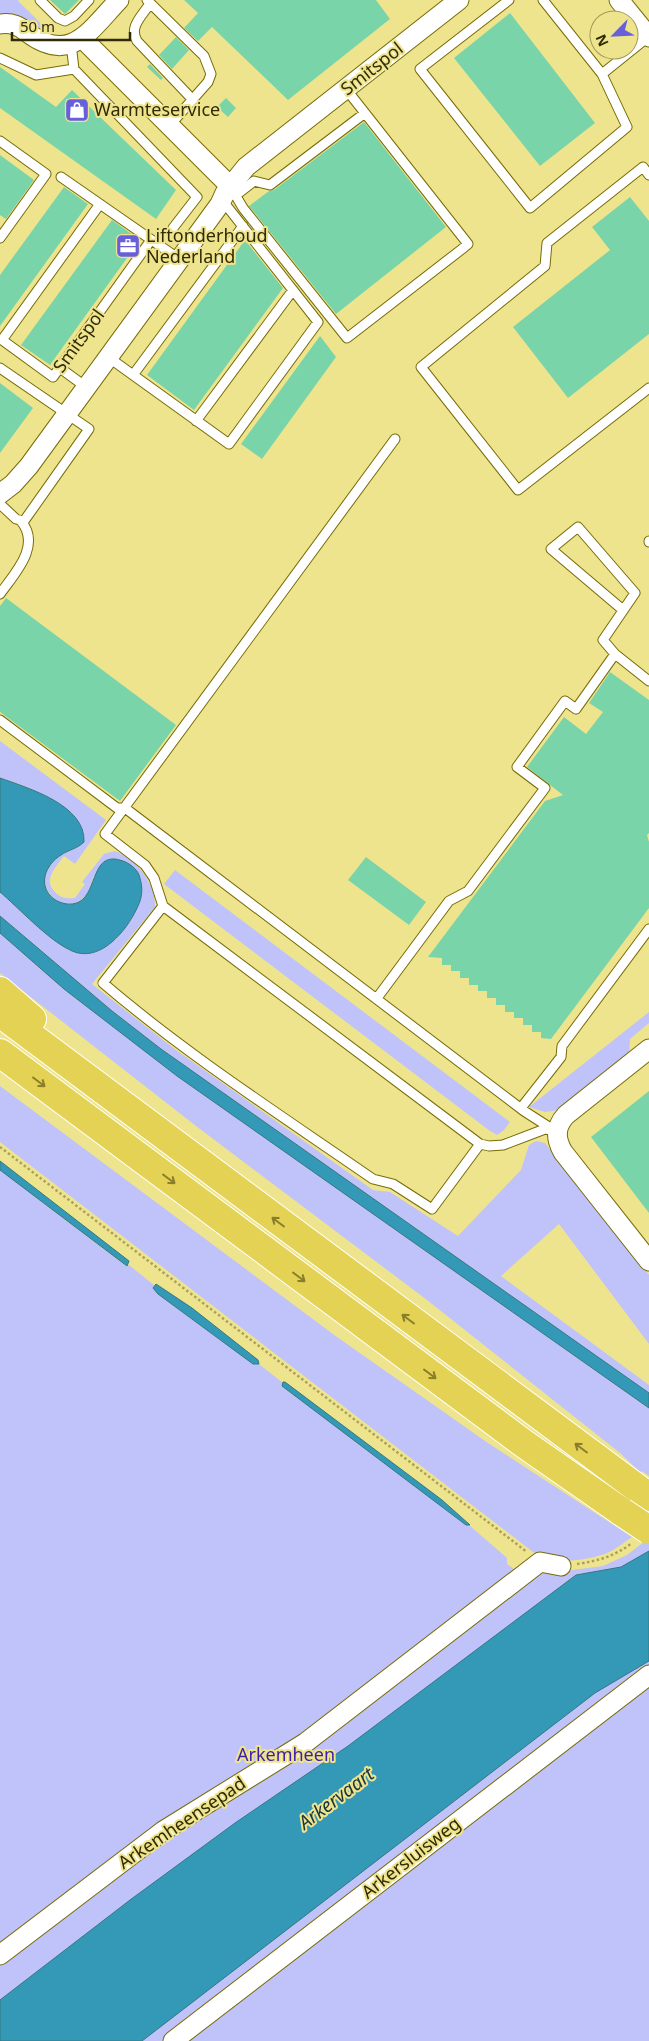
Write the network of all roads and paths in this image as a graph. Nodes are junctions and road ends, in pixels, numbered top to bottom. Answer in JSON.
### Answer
{"nodes":[{"id":1,"x":40,"y":0,"type":"edge"},
{"id":2,"x":89,"y":0,"type":"edge"},
{"id":3,"x":119,"y":0,"type":"edge"},
{"id":4,"x":459,"y":0,"type":"edge"},
{"id":5,"x":509,"y":0,"type":"edge"},
{"id":6,"x":543,"y":0,"type":"edge"},
{"id":7,"x":619,"y":0,"type":"edge"},
{"id":8,"x":148,"y":2,"type":"edge"},
{"id":9,"x":0,"y":24,"type":"edge"},
{"id":10,"x":649,"y":37,"type":"edge"},
{"id":11,"x":76,"y":41,"type":"junction"},
{"id":12,"x":0,"y":58,"type":"edge"},
{"id":13,"x":74,"y":70,"type":"junction"},
{"id":14,"x":602,"y":74,"type":"junction"},
{"id":15,"x":346,"y":89,"type":"junction"},
{"id":16,"x":193,"y":100,"type":"junction"},
{"id":17,"x":365,"y":113,"type":"junction"},
{"id":18,"x":170,"y":126,"type":"junction"},
{"id":19,"x":0,"y":141,"type":"edge"},
{"id":20,"x":649,"y":175,"type":"edge"},
{"id":21,"x":61,"y":177,"type":"dead end"},
{"id":22,"x":229,"y":194,"type":"junction"},
{"id":23,"x":100,"y":204,"type":"junction"},
{"id":24,"x":243,"y":226,"type":"junction"},
{"id":25,"x":173,"y":228,"type":"dead end"},
{"id":26,"x":1,"y":234,"type":"edge"},
{"id":27,"x":151,"y":240,"type":"junction"},
{"id":28,"x":179,"y":259,"type":"junction"},
{"id":29,"x":292,"y":290,"type":"junction"},
{"id":30,"x":108,"y":357,"type":"junction"},
{"id":31,"x":0,"y":368,"type":"edge"},
{"id":32,"x":60,"y":368,"type":"junction"},
{"id":33,"x":133,"y":375,"type":"junction"},
{"id":34,"x":86,"y":388,"type":"junction"},
{"id":35,"x":649,"y":388,"type":"edge"},
{"id":36,"x":67,"y":413,"type":"junction"},
{"id":37,"x":196,"y":421,"type":"junction"},
{"id":38,"x":396,"y":440,"type":"dead end"},
{"id":39,"x":0,"y":494,"type":"edge"},
{"id":40,"x":0,"y":504,"type":"edge"},
{"id":41,"x":21,"y":521,"type":"junction"},
{"id":42,"x":0,"y":594,"type":"edge"},
{"id":43,"x":623,"y":610,"type":"junction"},
{"id":44,"x":615,"y":654,"type":"junction"},
{"id":45,"x":649,"y":681,"type":"edge"},
{"id":46,"x":0,"y":720,"type":"edge"},
{"id":47,"x":125,"y":808,"type":"junction"},
{"id":48,"x":163,"y":906,"type":"junction"},
{"id":49,"x":649,"y":929,"type":"edge"},
{"id":50,"x":0,"y":991,"type":"edge"},
{"id":51,"x":377,"y":998,"type":"junction"},
{"id":52,"x":0,"y":1013,"type":"edge"},
{"id":53,"x":649,"y":1049,"type":"edge"},
{"id":54,"x":0,"y":1053,"type":"edge"},
{"id":55,"x":521,"y":1108,"type":"junction"},
{"id":56,"x":556,"y":1131,"type":"junction"},
{"id":57,"x":175,"y":1144,"type":"junction"},
{"id":58,"x":480,"y":1144,"type":"junction"},
{"id":59,"x":0,"y":1146,"type":"edge"},
{"id":60,"x":649,"y":1261,"type":"edge"},
{"id":61,"x":647,"y":1496,"type":"edge"},
{"id":62,"x":649,"y":1530,"type":"edge"},
{"id":63,"x":621,"y":1552,"type":"dead end"},
{"id":64,"x":540,"y":1562,"type":"junction"},
{"id":65,"x":561,"y":1566,"type":"joint"},
{"id":66,"x":649,"y":1675,"type":"edge"},
{"id":67,"x":0,"y":1955,"type":"edge"},
{"id":68,"x":173,"y":2041,"type":"edge"}],
"edges":[{"from":1,"to":2,"type":"lane"},
{"from":3,"to":11,"type":"street"},
{"from":4,"to":15,"type":"street","name":"Smitspol"},
{"from":5,"to":14,"type":"lane"},
{"from":6,"to":14,"type":"lane"},
{"from":7,"to":10,"type":"street"},
{"from":8,"to":16,"type":"lane"},
{"from":8,"to":16,"type":"lane"},
{"from":9,"to":11,"type":"street"},
{"from":10,"to":14,"type":"lane"},
{"from":11,"to":13,"type":"lane"},
{"from":11,"to":18,"type":"street"},
{"from":12,"to":13,"type":"lane"},
{"from":13,"to":25,"type":"lane"},
{"from":15,"to":17,"type":"lane"},
{"from":15,"to":22,"type":"street","name":"Smitspol"},
{"from":16,"to":18,"type":"lane"},
{"from":17,"to":22,"type":"lane"},
{"from":17,"to":22,"type":"lane"},
{"from":18,"to":22,"type":"street"},
{"from":19,"to":26,"type":"lane"},
{"from":20,"to":35,"type":"lane"},
{"from":21,"to":23,"type":"lane"},
{"from":22,"to":24,"type":"lane","name":"Smitspol"},
{"from":22,"to":28,"type":"street","name":"Smitspol"},
{"from":23,"to":27,"type":"lane"},
{"from":23,"to":32,"type":"lane","name":"Smitspol"},
{"from":24,"to":29,"type":"lane","name":"Smitspol"},
{"from":24,"to":33,"type":"lane"},
{"from":27,"to":28,"type":"lane"},
{"from":27,"to":32,"type":"lane","name":"Smitspol"},
{"from":28,"to":30,"type":"street","name":"Smitspol"},
{"from":29,"to":37,"type":"lane"},
{"from":29,"to":37,"type":"lane","name":"Smitspol"},
{"from":30,"to":33,"type":"lane","name":"Smitspol"},
{"from":30,"to":34,"type":"street","name":"Smitspol"},
{"from":31,"to":36,"type":"lane"},
{"from":32,"to":34,"type":"lane"},
{"from":33,"to":37,"type":"lane","name":"Smitspol"},
{"from":34,"to":36,"type":"street","name":"Smitspol"},
{"from":36,"to":39,"type":"street","name":"Smitspol"},
{"from":36,"to":41,"type":"lane"},
{"from":38,"to":47,"type":"lane"},
{"from":40,"to":41,"type":"lane"},
{"from":41,"to":42,"type":"lane"},
{"from":43,"to":43,"type":"lane"},
{"from":43,"to":44,"type":"lane"},
{"from":44,"to":45,"type":"lane"},
{"from":44,"to":51,"type":"lane"},
{"from":46,"to":47,"type":"lane"},
{"from":47,"to":48,"type":"lane"},
{"from":47,"to":51,"type":"lane"},
{"from":48,"to":58,"type":"lane"},
{"from":48,"to":58,"type":"lane"},
{"from":49,"to":55,"type":"lane"},
{"from":50,"to":57,"type":"highway"},
{"from":51,"to":55,"type":"lane"},
{"from":52,"to":57,"type":"highway"},
{"from":53,"to":56,"type":"street"},
{"from":54,"to":62,"type":"highway","one_way":true,"bridge":true},
{"from":55,"to":56,"type":"lane"},
{"from":56,"to":58,"type":"lane"},
{"from":56,"to":60,"type":"street"},
{"from":61,"to":57,"type":"highway","one_way":true},
{"from":59,"to":64,"type":"path"},
{"from":63,"to":65,"type":"path"},
{"from":64,"to":65,"type":"street"},
{"from":64,"to":67,"type":"street","name":"Arkemheensepad"},
{"from":66,"to":68,"type":"street","name":"Arkersluisweg"}]}
